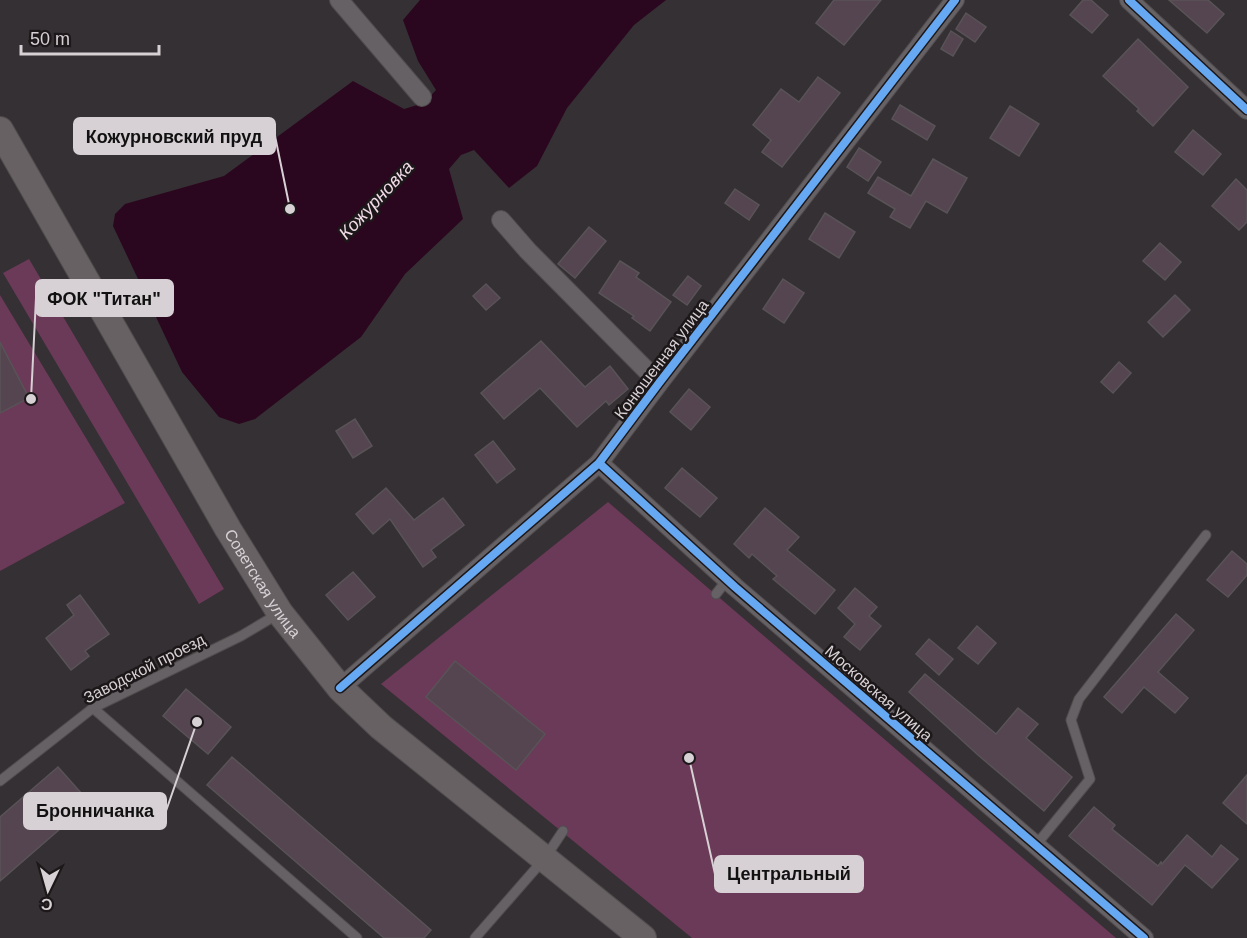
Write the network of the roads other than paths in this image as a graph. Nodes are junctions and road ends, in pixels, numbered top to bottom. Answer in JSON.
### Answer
{"nodes":[{"id":1,"x":339,"y":0,"type":"edge"},
{"id":2,"x":955,"y":0,"type":"edge"},
{"id":3,"x":1129,"y":0,"type":"edge"},
{"id":4,"x":423,"y":98,"type":"dead end"},
{"id":5,"x":1247,"y":110,"type":"edge"},
{"id":6,"x":0,"y":130,"type":"edge"},
{"id":7,"x":501,"y":220,"type":"dead end"},
{"id":8,"x":658,"y":383,"type":"junction"},
{"id":9,"x":600,"y":464,"type":"junction"},
{"id":10,"x":1206,"y":535,"type":"dead end"},
{"id":11,"x":728,"y":580,"type":"junction"},
{"id":12,"x":716,"y":594,"type":"dead end"},
{"id":13,"x":280,"y":613,"type":"junction"},
{"id":14,"x":340,"y":688,"type":"junction"},
{"id":15,"x":93,"y":708,"type":"junction"},
{"id":16,"x":0,"y":781,"type":"edge"},
{"id":17,"x":563,"y":831,"type":"dead end"},
{"id":18,"x":1035,"y":845,"type":"junction"},
{"id":19,"x":545,"y":858,"type":"junction"},
{"id":20,"x":357,"y":938,"type":"edge"},
{"id":21,"x":475,"y":938,"type":"edge"},
{"id":22,"x":643,"y":938,"type":"edge"},
{"id":23,"x":1144,"y":938,"type":"edge"}],
"edges":[{"from":1,"to":4,"type":"street"},
{"from":2,"to":8,"type":"street","name":"Конюшенная улица"},
{"from":3,"to":5,"type":"street"},
{"from":6,"to":13,"type":"main road","name":"Советская улица"},
{"from":7,"to":8,"type":"street"},
{"from":8,"to":9,"type":"street","name":"Конюшенная улица"},
{"from":9,"to":11,"type":"street","name":"Московская улица"},
{"from":9,"to":14,"type":"street","name":"Конюшенная улица"},
{"from":10,"to":18,"type":"lane"},
{"from":11,"to":12,"type":"lane"},
{"from":11,"to":18,"type":"street","name":"Московская улица"},
{"from":13,"to":14,"type":"main road","name":"Советская улица"},
{"from":13,"to":15,"type":"lane","name":"Заводской проезд"},
{"from":14,"to":19,"type":"main road","name":"Советская улица"},
{"from":15,"to":16,"type":"lane","name":"Заводской проезд"},
{"from":15,"to":20,"type":"lane"},
{"from":17,"to":19,"type":"lane"},
{"from":18,"to":23,"type":"street","name":"Московская улица"},
{"from":19,"to":21,"type":"lane"},
{"from":19,"to":22,"type":"main road","name":"Советская улица"}]}
